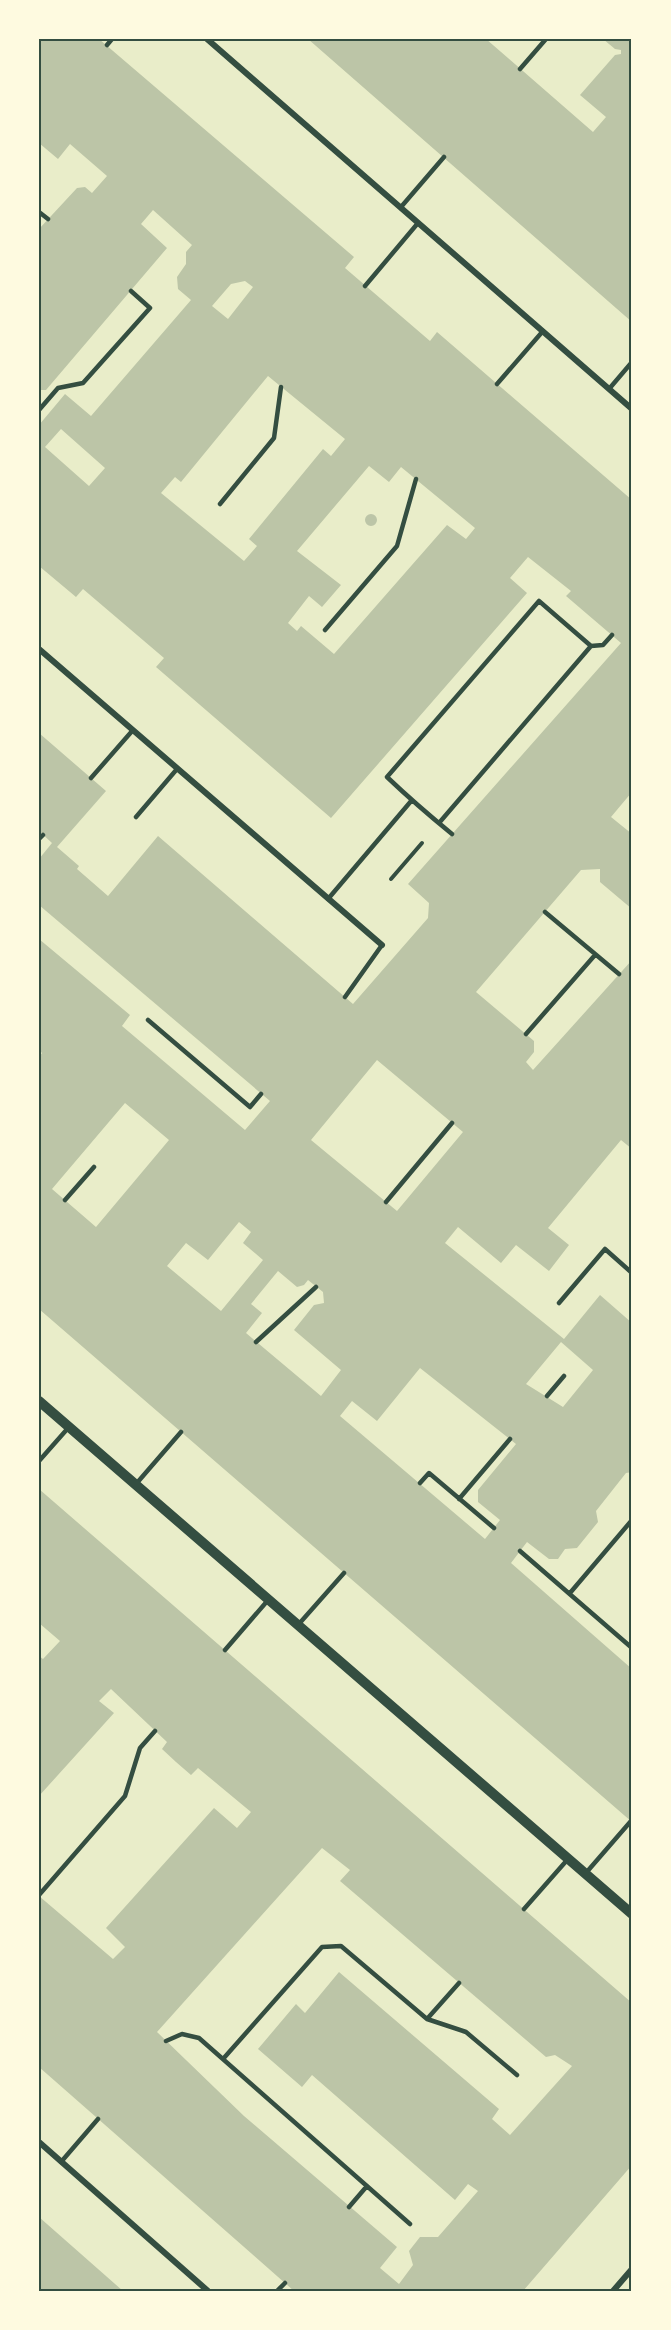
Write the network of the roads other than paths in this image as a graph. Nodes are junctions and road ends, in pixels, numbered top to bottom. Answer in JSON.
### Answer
{"nodes":[{"id":1,"x":112,"y":39,"type":"edge"},
{"id":2,"x":207,"y":39,"type":"edge"},
{"id":3,"x":546,"y":39,"type":"edge"},
{"id":4,"x":107,"y":45,"type":"dead end"},
{"id":5,"x":520,"y":69,"type":"dead end"},
{"id":6,"x":444,"y":157,"type":"dead end"},
{"id":7,"x":400,"y":207,"type":"junction"},
{"id":8,"x":39,"y":212,"type":"edge"},
{"id":9,"x":48,"y":219,"type":"dead end"},
{"id":10,"x":418,"y":223,"type":"junction"},
{"id":11,"x":365,"y":286,"type":"dead end"},
{"id":12,"x":131,"y":291,"type":"dead end"},
{"id":13,"x":543,"y":331,"type":"junction"},
{"id":14,"x":632,"y":362,"type":"edge"},
{"id":15,"x":497,"y":384,"type":"dead end"},
{"id":16,"x":281,"y":387,"type":"dead end"},
{"id":17,"x":609,"y":389,"type":"junction"},
{"id":18,"x":632,"y":409,"type":"edge"},
{"id":19,"x":39,"y":410,"type":"edge"},
{"id":20,"x":416,"y":479,"type":"dead end"},
{"id":21,"x":220,"y":504,"type":"dead end"},
{"id":22,"x":325,"y":630,"type":"dead end"},
{"id":23,"x":612,"y":635,"type":"dead end"},
{"id":24,"x":591,"y":646,"type":"junction"},
{"id":25,"x":39,"y":649,"type":"edge"},
{"id":26,"x":133,"y":730,"type":"junction"},
{"id":27,"x":177,"y":769,"type":"junction"},
{"id":28,"x":91,"y":778,"type":"dead end"},
{"id":29,"x":412,"y":800,"type":"junction"},
{"id":30,"x":136,"y":817,"type":"dead end"},
{"id":31,"x":439,"y":823,"type":"junction"},
{"id":32,"x":452,"y":834,"type":"dead end"},
{"id":33,"x":328,"y":899,"type":"junction"},
{"id":34,"x":545,"y":912,"type":"dead end"},
{"id":35,"x":382,"y":945,"type":"joint"},
{"id":36,"x":595,"y":955,"type":"junction"},
{"id":37,"x":619,"y":974,"type":"dead end"},
{"id":38,"x":345,"y":997,"type":"dead end"},
{"id":39,"x":148,"y":1020,"type":"dead end"},
{"id":40,"x":526,"y":1034,"type":"dead end"},
{"id":41,"x":261,"y":1094,"type":"dead end"},
{"id":42,"x":452,"y":1123,"type":"dead end"},
{"id":43,"x":94,"y":1167,"type":"dead end"},
{"id":44,"x":65,"y":1200,"type":"dead end"},
{"id":45,"x":386,"y":1202,"type":"dead end"},
{"id":46,"x":632,"y":1273,"type":"edge"},
{"id":47,"x":316,"y":1287,"type":"dead end"},
{"id":48,"x":559,"y":1303,"type":"dead end"},
{"id":49,"x":256,"y":1342,"type":"dead end"},
{"id":50,"x":564,"y":1376,"type":"dead end"},
{"id":51,"x":547,"y":1396,"type":"dead end"},
{"id":52,"x":39,"y":1401,"type":"edge"},
{"id":53,"x":69,"y":1427,"type":"junction"},
{"id":54,"x":181,"y":1432,"type":"dead end"},
{"id":55,"x":510,"y":1439,"type":"dead end"},
{"id":56,"x":39,"y":1461,"type":"edge"},
{"id":57,"x":420,"y":1483,"type":"dead end"},
{"id":58,"x":136,"y":1485,"type":"junction"},
{"id":59,"x":459,"y":1499,"type":"junction"},
{"id":60,"x":632,"y":1520,"type":"edge"},
{"id":61,"x":494,"y":1528,"type":"dead end"},
{"id":62,"x":520,"y":1551,"type":"dead end"},
{"id":63,"x":344,"y":1573,"type":"dead end"},
{"id":64,"x":570,"y":1593,"type":"junction"},
{"id":65,"x":269,"y":1599,"type":"junction"},
{"id":66,"x":298,"y":1625,"type":"junction"},
{"id":67,"x":632,"y":1648,"type":"edge"},
{"id":68,"x":225,"y":1650,"type":"dead end"},
{"id":69,"x":155,"y":1731,"type":"dead end"},
{"id":70,"x":631,"y":1821,"type":"edge"},
{"id":71,"x":568,"y":1859,"type":"junction"},
{"id":72,"x":585,"y":1874,"type":"junction"},
{"id":73,"x":39,"y":1895,"type":"edge"},
{"id":74,"x":524,"y":1909,"type":"dead end"},
{"id":75,"x":632,"y":1914,"type":"edge"},
{"id":76,"x":459,"y":1983,"type":"dead end"},
{"id":77,"x":427,"y":2019,"type":"junction"},
{"id":78,"x":165,"y":2041,"type":"dead end"},
{"id":79,"x":223,"y":2059,"type":"junction"},
{"id":80,"x":517,"y":2075,"type":"dead end"},
{"id":81,"x":98,"y":2119,"type":"dead end"},
{"id":82,"x":39,"y":2142,"type":"edge"},
{"id":83,"x":61,"y":2162,"type":"junction"},
{"id":84,"x":367,"y":2186,"type":"junction"},
{"id":85,"x":349,"y":2206,"type":"dead end"},
{"id":86,"x":410,"y":2224,"type":"dead end"},
{"id":87,"x":632,"y":2269,"type":"edge"},
{"id":88,"x":285,"y":2283,"type":"dead end"},
{"id":89,"x":208,"y":2291,"type":"edge"},
{"id":90,"x":278,"y":2291,"type":"edge"},
{"id":91,"x":613,"y":2291,"type":"edge"}],
"edges":[{"from":1,"to":4,"type":"lane"},
{"from":2,"to":7,"type":"street"},
{"from":3,"to":5,"type":"lane"},
{"from":6,"to":7,"type":"lane"},
{"from":7,"to":10,"type":"street"},
{"from":8,"to":9,"type":"lane"},
{"from":10,"to":11,"type":"lane"},
{"from":10,"to":13,"type":"street"},
{"from":12,"to":19,"type":"lane"},
{"from":13,"to":15,"type":"lane"},
{"from":13,"to":17,"type":"street"},
{"from":14,"to":17,"type":"lane"},
{"from":16,"to":21,"type":"lane"},
{"from":17,"to":18,"type":"street"},
{"from":20,"to":22,"type":"lane"},
{"from":23,"to":24,"type":"lane"},
{"from":24,"to":29,"type":"lane"},
{"from":24,"to":31,"type":"lane"},
{"from":25,"to":26,"type":"street"},
{"from":26,"to":27,"type":"street"},
{"from":26,"to":28,"type":"lane"},
{"from":27,"to":30,"type":"lane"},
{"from":27,"to":33,"type":"street"},
{"from":29,"to":31,"type":"lane"},
{"from":29,"to":33,"type":"lane"},
{"from":31,"to":32,"type":"lane"},
{"from":33,"to":35,"type":"street"},
{"from":34,"to":36,"type":"lane"},
{"from":35,"to":38,"type":"lane"},
{"from":36,"to":37,"type":"lane"},
{"from":36,"to":40,"type":"lane"},
{"from":39,"to":41,"type":"lane"},
{"from":42,"to":45,"type":"lane"},
{"from":43,"to":44,"type":"lane"},
{"from":46,"to":48,"type":"lane"},
{"from":47,"to":49,"type":"lane"},
{"from":50,"to":51,"type":"lane"},
{"from":52,"to":53,"type":"street"},
{"from":53,"to":56,"type":"lane"},
{"from":53,"to":58,"type":"street"},
{"from":54,"to":58,"type":"lane"},
{"from":55,"to":59,"type":"lane"},
{"from":57,"to":59,"type":"lane"},
{"from":58,"to":65,"type":"street"},
{"from":59,"to":61,"type":"lane"},
{"from":60,"to":64,"type":"lane"},
{"from":62,"to":64,"type":"lane"},
{"from":63,"to":66,"type":"lane"},
{"from":64,"to":67,"type":"lane"},
{"from":65,"to":66,"type":"street"},
{"from":65,"to":68,"type":"lane"},
{"from":66,"to":71,"type":"street"},
{"from":69,"to":73,"type":"lane"},
{"from":70,"to":72,"type":"lane"},
{"from":71,"to":72,"type":"street"},
{"from":71,"to":74,"type":"lane"},
{"from":72,"to":75,"type":"street"},
{"from":76,"to":77,"type":"lane"},
{"from":77,"to":79,"type":"lane"},
{"from":77,"to":80,"type":"lane"},
{"from":78,"to":79,"type":"lane"},
{"from":79,"to":84,"type":"lane"},
{"from":81,"to":83,"type":"lane"},
{"from":82,"to":83,"type":"street"},
{"from":83,"to":89,"type":"street"},
{"from":84,"to":85,"type":"lane"},
{"from":84,"to":86,"type":"lane"},
{"from":87,"to":91,"type":"street"},
{"from":88,"to":90,"type":"lane"}]}
